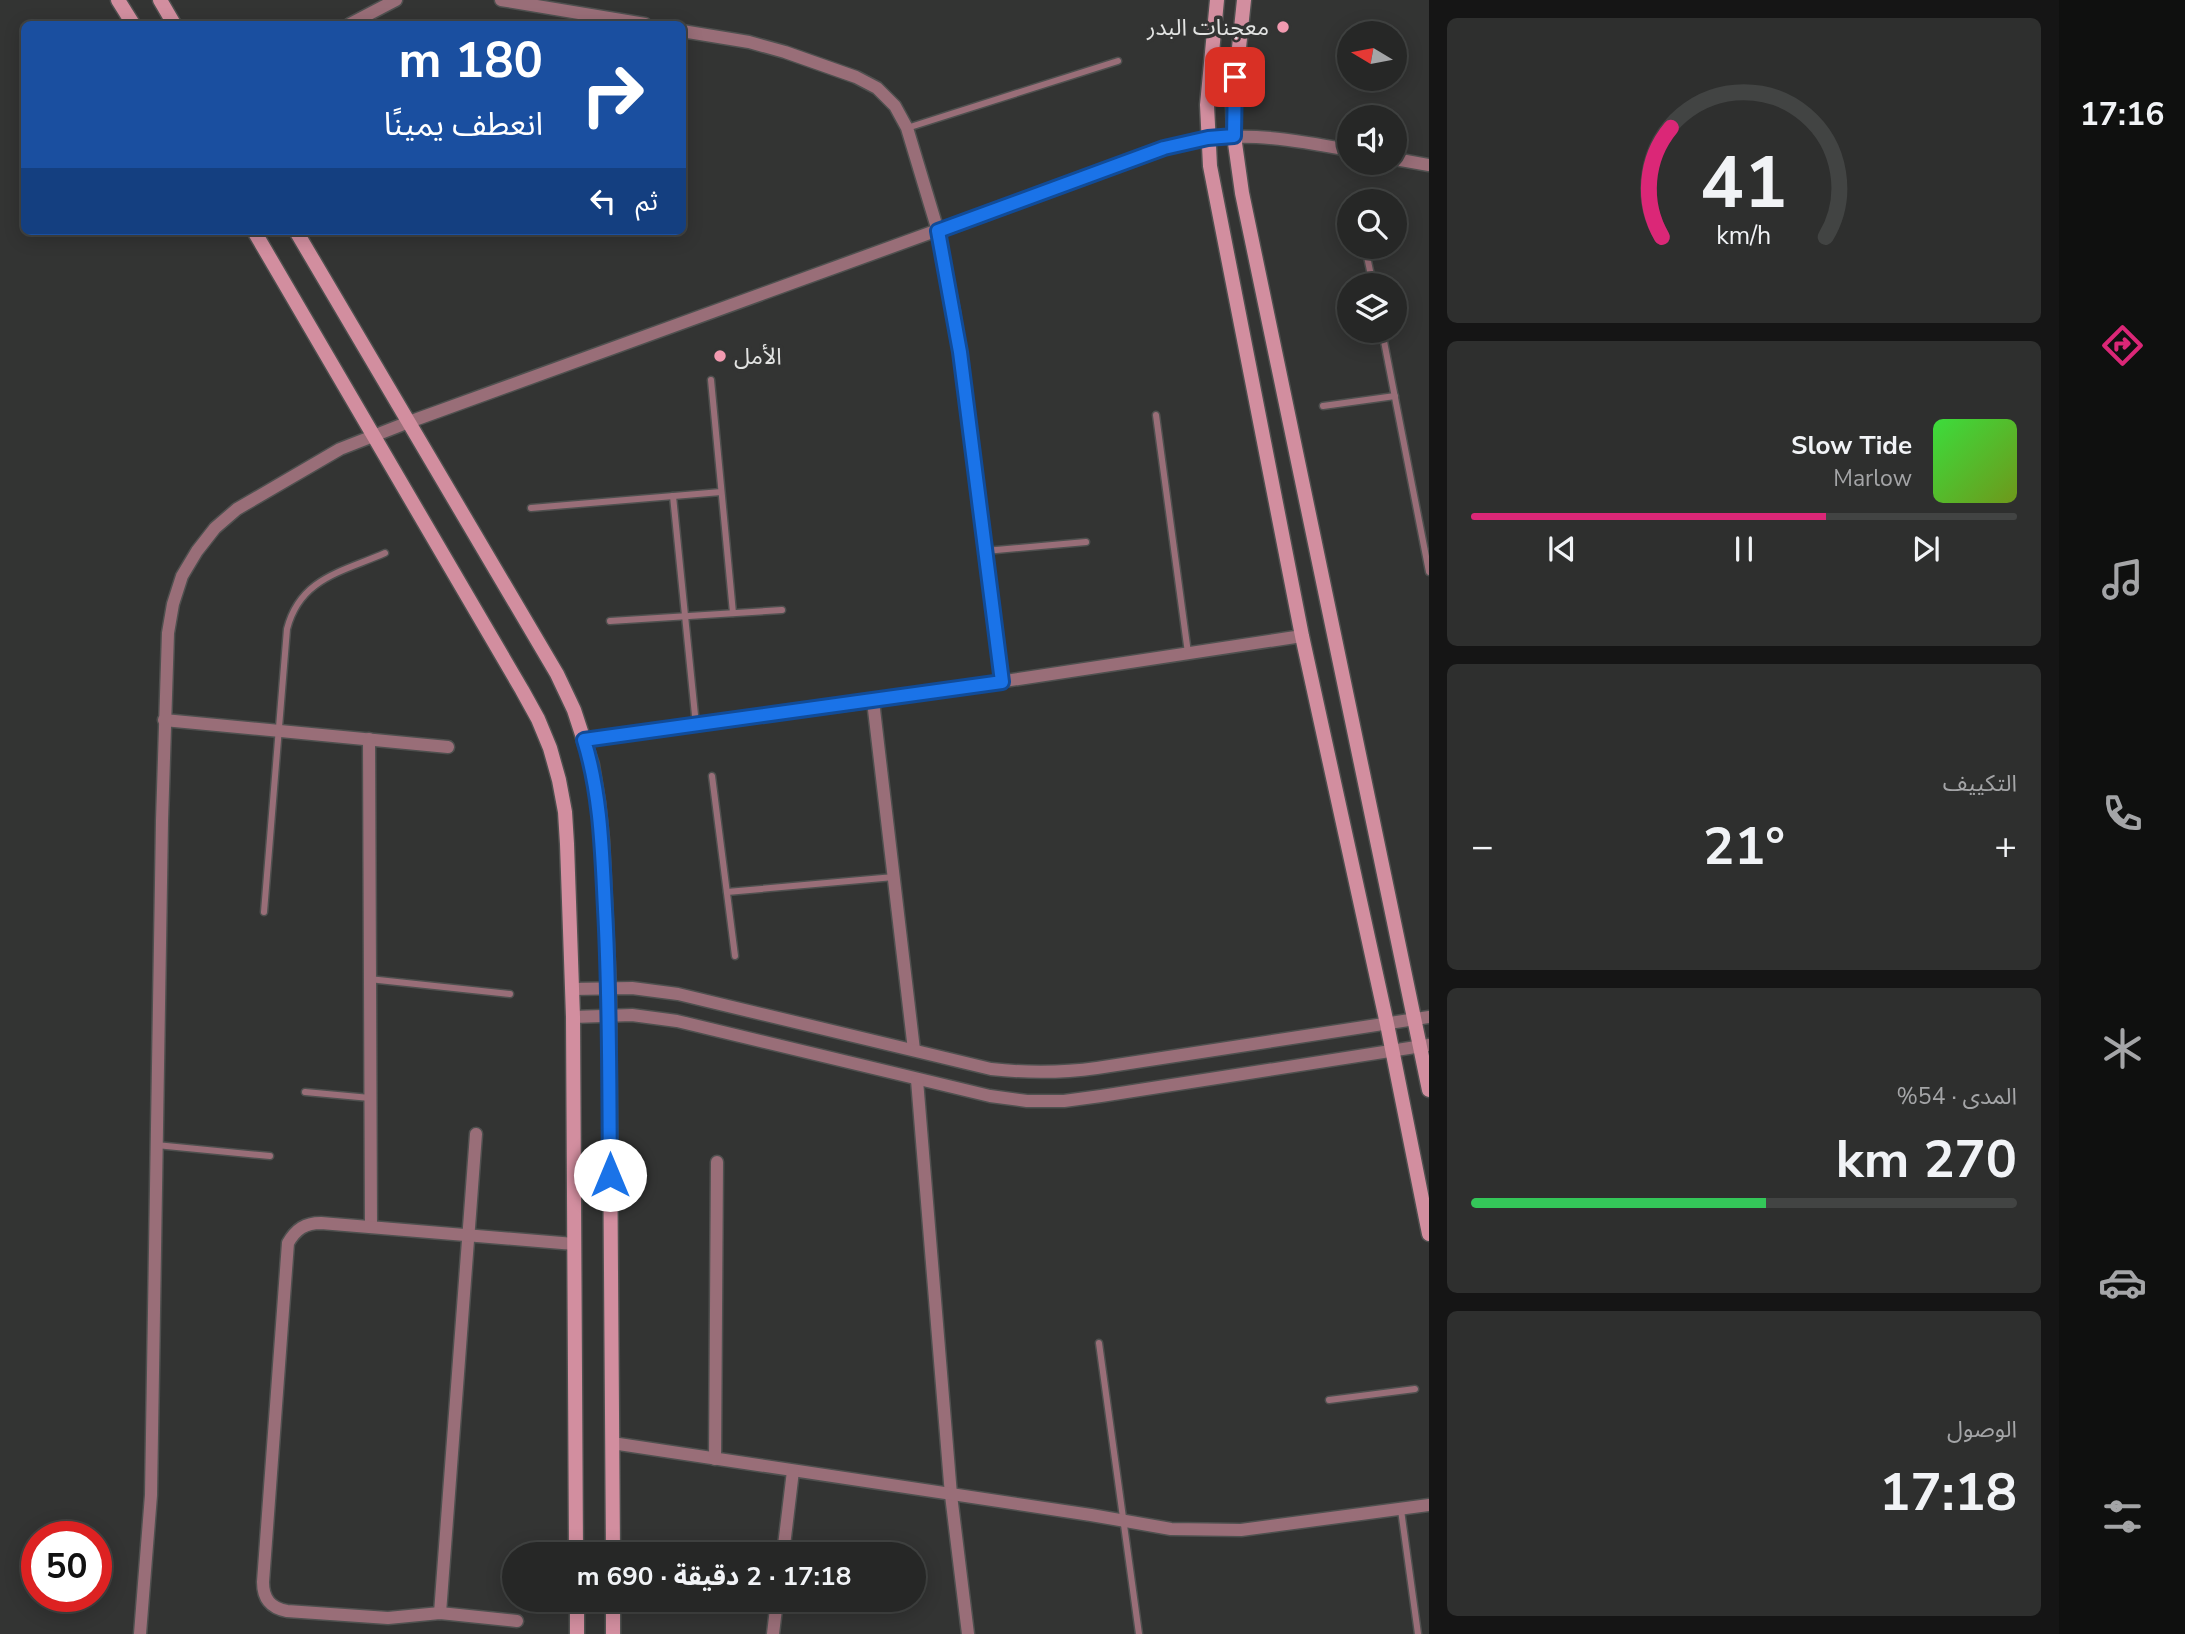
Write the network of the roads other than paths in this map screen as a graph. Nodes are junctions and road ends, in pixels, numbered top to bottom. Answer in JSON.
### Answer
{"nodes":[{"id":1,"x":118,"y":0,"type":"edge"},
{"id":2,"x":160,"y":0,"type":"edge"},
{"id":3,"x":396,"y":0,"type":"edge"},
{"id":4,"x":500,"y":0,"type":"edge"},
{"id":5,"x":1217,"y":0,"type":"edge"},
{"id":6,"x":1244,"y":0,"type":"edge"},
{"id":7,"x":131,"y":21,"type":"edge"},
{"id":8,"x":172,"y":21,"type":"edge"},
{"id":9,"x":356,"y":21,"type":"edge"},
{"id":10,"x":627,"y":21,"type":"edge"},
{"id":11,"x":686,"y":32,"type":"edge"},
{"id":12,"x":1118,"y":61,"type":"dead end"},
{"id":13,"x":907,"y":128,"type":"junction"},
{"id":14,"x":1234,"y":136,"type":"junction"},
{"id":15,"x":1208,"y":138,"type":"junction"},
{"id":16,"x":1337,"y":148,"type":"edge"},
{"id":17,"x":1407,"y":161,"type":"edge"},
{"id":18,"x":1429,"y":165,"type":"edge"},
{"id":19,"x":938,"y":231,"type":"junction"},
{"id":20,"x":256,"y":235,"type":"edge"},
{"id":21,"x":298,"y":235,"type":"edge"},
{"id":22,"x":1384,"y":343,"type":"edge"},
{"id":23,"x":710,"y":380,"type":"dead end"},
{"id":24,"x":1395,"y":396,"type":"junction"},
{"id":25,"x":1323,"y":406,"type":"dead end"},
{"id":26,"x":1156,"y":415,"type":"dead end"},
{"id":27,"x":409,"y":422,"type":"junction"},
{"id":28,"x":374,"y":435,"type":"junction"},
{"id":29,"x":721,"y":492,"type":"junction"},
{"id":30,"x":673,"y":496,"type":"junction"},
{"id":31,"x":531,"y":508,"type":"dead end"},
{"id":32,"x":1086,"y":542,"type":"dead end"},
{"id":33,"x":985,"y":551,"type":"junction"},
{"id":34,"x":385,"y":553,"type":"dead end"},
{"id":35,"x":1429,"y":572,"type":"edge"},
{"id":36,"x":782,"y":610,"type":"dead end"},
{"id":37,"x":733,"y":613,"type":"junction"},
{"id":38,"x":685,"y":616,"type":"junction"},
{"id":39,"x":610,"y":621,"type":"dead end"},
{"id":40,"x":1302,"y":636,"type":"junction"},
{"id":41,"x":1188,"y":653,"type":"junction"},
{"id":42,"x":1002,"y":682,"type":"junction"},
{"id":43,"x":873,"y":701,"type":"junction"},
{"id":44,"x":164,"y":720,"type":"junction"},
{"id":45,"x":696,"y":725,"type":"junction"},
{"id":46,"x":279,"y":731,"type":"junction"},
{"id":47,"x":369,"y":739,"type":"junction"},
{"id":48,"x":584,"y":740,"type":"junction"},
{"id":49,"x":449,"y":747,"type":"dead end"},
{"id":50,"x":712,"y":776,"type":"dead end"},
{"id":51,"x":894,"y":877,"type":"junction"},
{"id":52,"x":727,"y":892,"type":"junction"},
{"id":53,"x":264,"y":912,"type":"dead end"},
{"id":54,"x":735,"y":956,"type":"dead end"},
{"id":55,"x":369,"y":979,"type":"junction"},
{"id":56,"x":609,"y":988,"type":"junction"},
{"id":57,"x":572,"y":989,"type":"junction"},
{"id":58,"x":510,"y":994,"type":"dead end"},
{"id":59,"x":609,"y":1015,"type":"junction"},
{"id":60,"x":573,"y":1017,"type":"junction"},
{"id":61,"x":1422,"y":1018,"type":"edge"},
{"id":62,"x":1387,"y":1024,"type":"junction"},
{"id":63,"x":1424,"y":1046,"type":"edge"},
{"id":64,"x":914,"y":1050,"type":"junction"},
{"id":65,"x":1393,"y":1050,"type":"junction"},
{"id":66,"x":917,"y":1080,"type":"junction"},
{"id":67,"x":1429,"y":1090,"type":"edge"},
{"id":68,"x":305,"y":1092,"type":"dead end"},
{"id":69,"x":370,"y":1098,"type":"junction"},
{"id":70,"x":476,"y":1134,"type":"dead end"},
{"id":71,"x":156,"y":1145,"type":"junction"},
{"id":72,"x":270,"y":1156,"type":"dead end"},
{"id":73,"x":717,"y":1162,"type":"dead end"},
{"id":74,"x":371,"y":1227,"type":"junction"},
{"id":75,"x":1429,"y":1234,"type":"edge"},
{"id":76,"x":468,"y":1235,"type":"junction"},
{"id":77,"x":574,"y":1244,"type":"junction"},
{"id":78,"x":1099,"y":1343,"type":"dead end"},
{"id":79,"x":1415,"y":1389,"type":"dead end"},
{"id":80,"x":1329,"y":1400,"type":"dead end"},
{"id":81,"x":612,"y":1443,"type":"junction"},
{"id":82,"x":715,"y":1459,"type":"junction"},
{"id":83,"x":793,"y":1471,"type":"junction"},
{"id":84,"x":951,"y":1495,"type":"junction"},
{"id":85,"x":1429,"y":1505,"type":"edge"},
{"id":86,"x":1401,"y":1510,"type":"junction"},
{"id":87,"x":1124,"y":1521,"type":"junction"},
{"id":88,"x":576,"y":1542,"type":"edge"},
{"id":89,"x":612,"y":1542,"type":"edge"},
{"id":90,"x":784,"y":1542,"type":"edge"},
{"id":91,"x":577,"y":1612,"type":"edge"},
{"id":92,"x":613,"y":1612,"type":"edge"},
{"id":93,"x":776,"y":1612,"type":"edge"},
{"id":94,"x":440,"y":1613,"type":"junction"},
{"id":95,"x":517,"y":1621,"type":"dead end"},
{"id":96,"x":140,"y":1634,"type":"edge"},
{"id":97,"x":577,"y":1634,"type":"edge"},
{"id":98,"x":613,"y":1634,"type":"edge"},
{"id":99,"x":773,"y":1634,"type":"edge"},
{"id":100,"x":968,"y":1634,"type":"edge"},
{"id":101,"x":1139,"y":1634,"type":"edge"},
{"id":102,"x":1418,"y":1634,"type":"edge"}],
"edges":[{"from":1,"to":7,"type":"main road"},
{"from":2,"to":8,"type":"main road"},
{"from":3,"to":9,"type":"street"},
{"from":4,"to":10,"type":"street"},
{"from":5,"to":15,"type":"main road"},
{"from":6,"to":14,"type":"main road"},
{"from":11,"to":13,"type":"street"},
{"from":12,"to":13,"type":"lane"},
{"from":13,"to":19,"type":"street"},
{"from":14,"to":15,"type":"street"},
{"from":14,"to":16,"type":"street"},
{"from":14,"to":61,"type":"main road"},
{"from":15,"to":19,"type":"street"},
{"from":15,"to":40,"type":"main road"},
{"from":17,"to":18,"type":"street"},
{"from":19,"to":27,"type":"street"},
{"from":19,"to":33,"type":"street"},
{"from":20,"to":28,"type":"main road"},
{"from":21,"to":27,"type":"main road"},
{"from":22,"to":24,"type":"lane"},
{"from":23,"to":29,"type":"lane"},
{"from":24,"to":25,"type":"lane"},
{"from":24,"to":35,"type":"lane"},
{"from":26,"to":41,"type":"lane"},
{"from":27,"to":28,"type":"street"},
{"from":27,"to":48,"type":"main road"},
{"from":28,"to":44,"type":"street"},
{"from":28,"to":57,"type":"main road"},
{"from":29,"to":30,"type":"lane"},
{"from":29,"to":37,"type":"lane"},
{"from":30,"to":31,"type":"lane"},
{"from":30,"to":38,"type":"lane"},
{"from":32,"to":33,"type":"lane"},
{"from":33,"to":42,"type":"street"},
{"from":34,"to":46,"type":"lane"},
{"from":36,"to":37,"type":"lane"},
{"from":37,"to":38,"type":"lane"},
{"from":38,"to":39,"type":"lane"},
{"from":38,"to":45,"type":"lane"},
{"from":40,"to":41,"type":"street"},
{"from":40,"to":62,"type":"main road"},
{"from":41,"to":42,"type":"street"},
{"from":42,"to":43,"type":"street"},
{"from":43,"to":45,"type":"street"},
{"from":43,"to":51,"type":"street"},
{"from":44,"to":46,"type":"street"},
{"from":44,"to":71,"type":"street"},
{"from":45,"to":48,"type":"street"},
{"from":46,"to":47,"type":"street"},
{"from":46,"to":53,"type":"lane"},
{"from":47,"to":49,"type":"street"},
{"from":47,"to":55,"type":"street"},
{"from":48,"to":56,"type":"main road"},
{"from":50,"to":52,"type":"lane"},
{"from":51,"to":52,"type":"lane"},
{"from":51,"to":64,"type":"street"},
{"from":52,"to":54,"type":"lane"},
{"from":55,"to":58,"type":"lane"},
{"from":55,"to":69,"type":"street"},
{"from":56,"to":57,"type":"street"},
{"from":56,"to":59,"type":"main road"},
{"from":56,"to":64,"type":"street"},
{"from":57,"to":60,"type":"main road"},
{"from":59,"to":60,"type":"street"},
{"from":59,"to":66,"type":"street"},
{"from":59,"to":81,"type":"main road"},
{"from":60,"to":77,"type":"main road"},
{"from":61,"to":62,"type":"street"},
{"from":61,"to":63,"type":"main road"},
{"from":62,"to":64,"type":"street"},
{"from":62,"to":65,"type":"main road"},
{"from":63,"to":65,"type":"street"},
{"from":63,"to":67,"type":"main road"},
{"from":65,"to":66,"type":"street"},
{"from":65,"to":75,"type":"main road"},
{"from":66,"to":84,"type":"street"},
{"from":68,"to":69,"type":"lane"},
{"from":69,"to":74,"type":"street"},
{"from":70,"to":76,"type":"street"},
{"from":71,"to":72,"type":"lane"},
{"from":71,"to":96,"type":"street"},
{"from":73,"to":82,"type":"street"},
{"from":74,"to":76,"type":"street"},
{"from":74,"to":94,"type":"street"},
{"from":76,"to":77,"type":"street"},
{"from":76,"to":94,"type":"street"},
{"from":77,"to":88,"type":"main road"},
{"from":78,"to":87,"type":"lane"},
{"from":79,"to":80,"type":"lane"},
{"from":81,"to":82,"type":"street"},
{"from":81,"to":89,"type":"main road"},
{"from":82,"to":83,"type":"street"},
{"from":83,"to":84,"type":"street"},
{"from":83,"to":90,"type":"street"},
{"from":84,"to":87,"type":"street"},
{"from":84,"to":100,"type":"street"},
{"from":85,"to":86,"type":"street"},
{"from":86,"to":87,"type":"street"},
{"from":86,"to":102,"type":"lane"},
{"from":87,"to":101,"type":"lane"},
{"from":91,"to":97,"type":"main road"},
{"from":92,"to":98,"type":"main road"},
{"from":93,"to":99,"type":"street"},
{"from":94,"to":95,"type":"street"}]}
